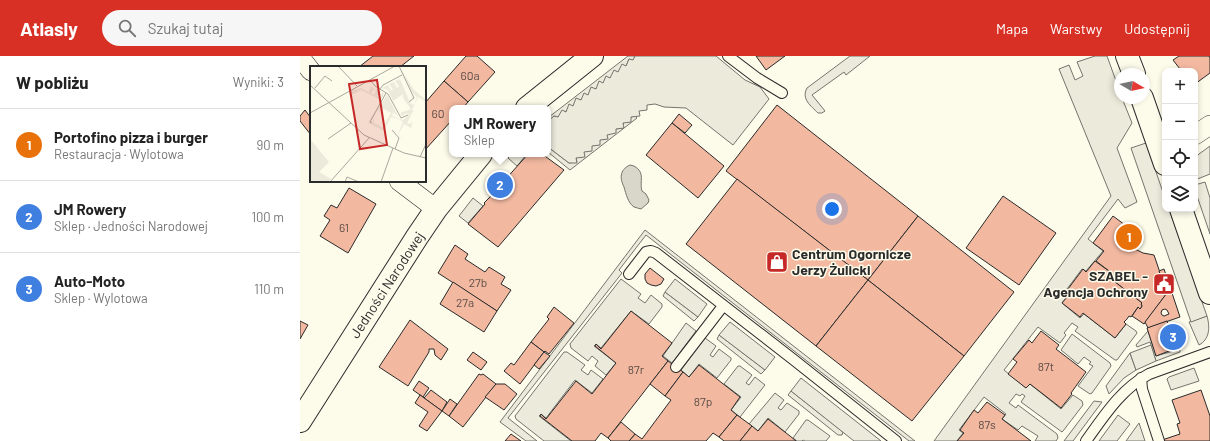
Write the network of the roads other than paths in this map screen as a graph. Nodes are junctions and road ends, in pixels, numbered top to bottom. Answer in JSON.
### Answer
{"nodes":[{"id":1,"x":592,"y":56,"type":"edge"},
{"id":2,"x":728,"y":56,"type":"edge"},
{"id":3,"x":1127,"y":56,"type":"edge"},
{"id":4,"x":300,"y":57,"type":"edge"},
{"id":5,"x":1132,"y":68,"type":"edge"},
{"id":6,"x":310,"y":70,"type":"edge"},
{"id":7,"x":782,"y":93,"type":"dead end"},
{"id":8,"x":1144,"y":104,"type":"edge"},
{"id":9,"x":531,"y":105,"type":"edge"},
{"id":10,"x":1210,"y":125,"type":"edge"},
{"id":11,"x":1198,"y":133,"type":"edge"},
{"id":12,"x":1162,"y":153,"type":"edge"},
{"id":13,"x":479,"y":157,"type":"edge"},
{"id":14,"x":400,"y":182,"type":"edge"},
{"id":15,"x":436,"y":209,"type":"junction"},
{"id":16,"x":1182,"y":212,"type":"edge"},
{"id":17,"x":629,"y":274,"type":"dead end"},
{"id":18,"x":1210,"y":293,"type":"edge"},
{"id":19,"x":723,"y":306,"type":"junction"},
{"id":20,"x":1210,"y":352,"type":"edge"},
{"id":21,"x":676,"y":367,"type":"dead end"},
{"id":22,"x":1141,"y":378,"type":"junction"},
{"id":23,"x":300,"y":421,"type":"edge"},
{"id":24,"x":896,"y":441,"type":"edge"},
{"id":25,"x":1086,"y":441,"type":"edge"},
{"id":26,"x":1159,"y":441,"type":"edge"}],
"edges":[{"from":1,"to":9,"type":"street"},
{"from":2,"to":7,"type":"lane"},
{"from":3,"to":5,"type":"street"},
{"from":4,"to":6,"type":"street"},
{"from":8,"to":12,"type":"street"},
{"from":10,"to":11,"type":"street"},
{"from":13,"to":15,"type":"street","name":"Jedności Narodowej"},
{"from":14,"to":15,"type":"street"},
{"from":15,"to":23,"type":"street","name":"Jedności Narodowej"},
{"from":16,"to":18,"type":"street"},
{"from":17,"to":19,"type":"lane"},
{"from":19,"to":21,"type":"lane"},
{"from":19,"to":24,"type":"lane"},
{"from":20,"to":22,"type":"lane"},
{"from":22,"to":25,"type":"lane"},
{"from":22,"to":26,"type":"lane"}]}
